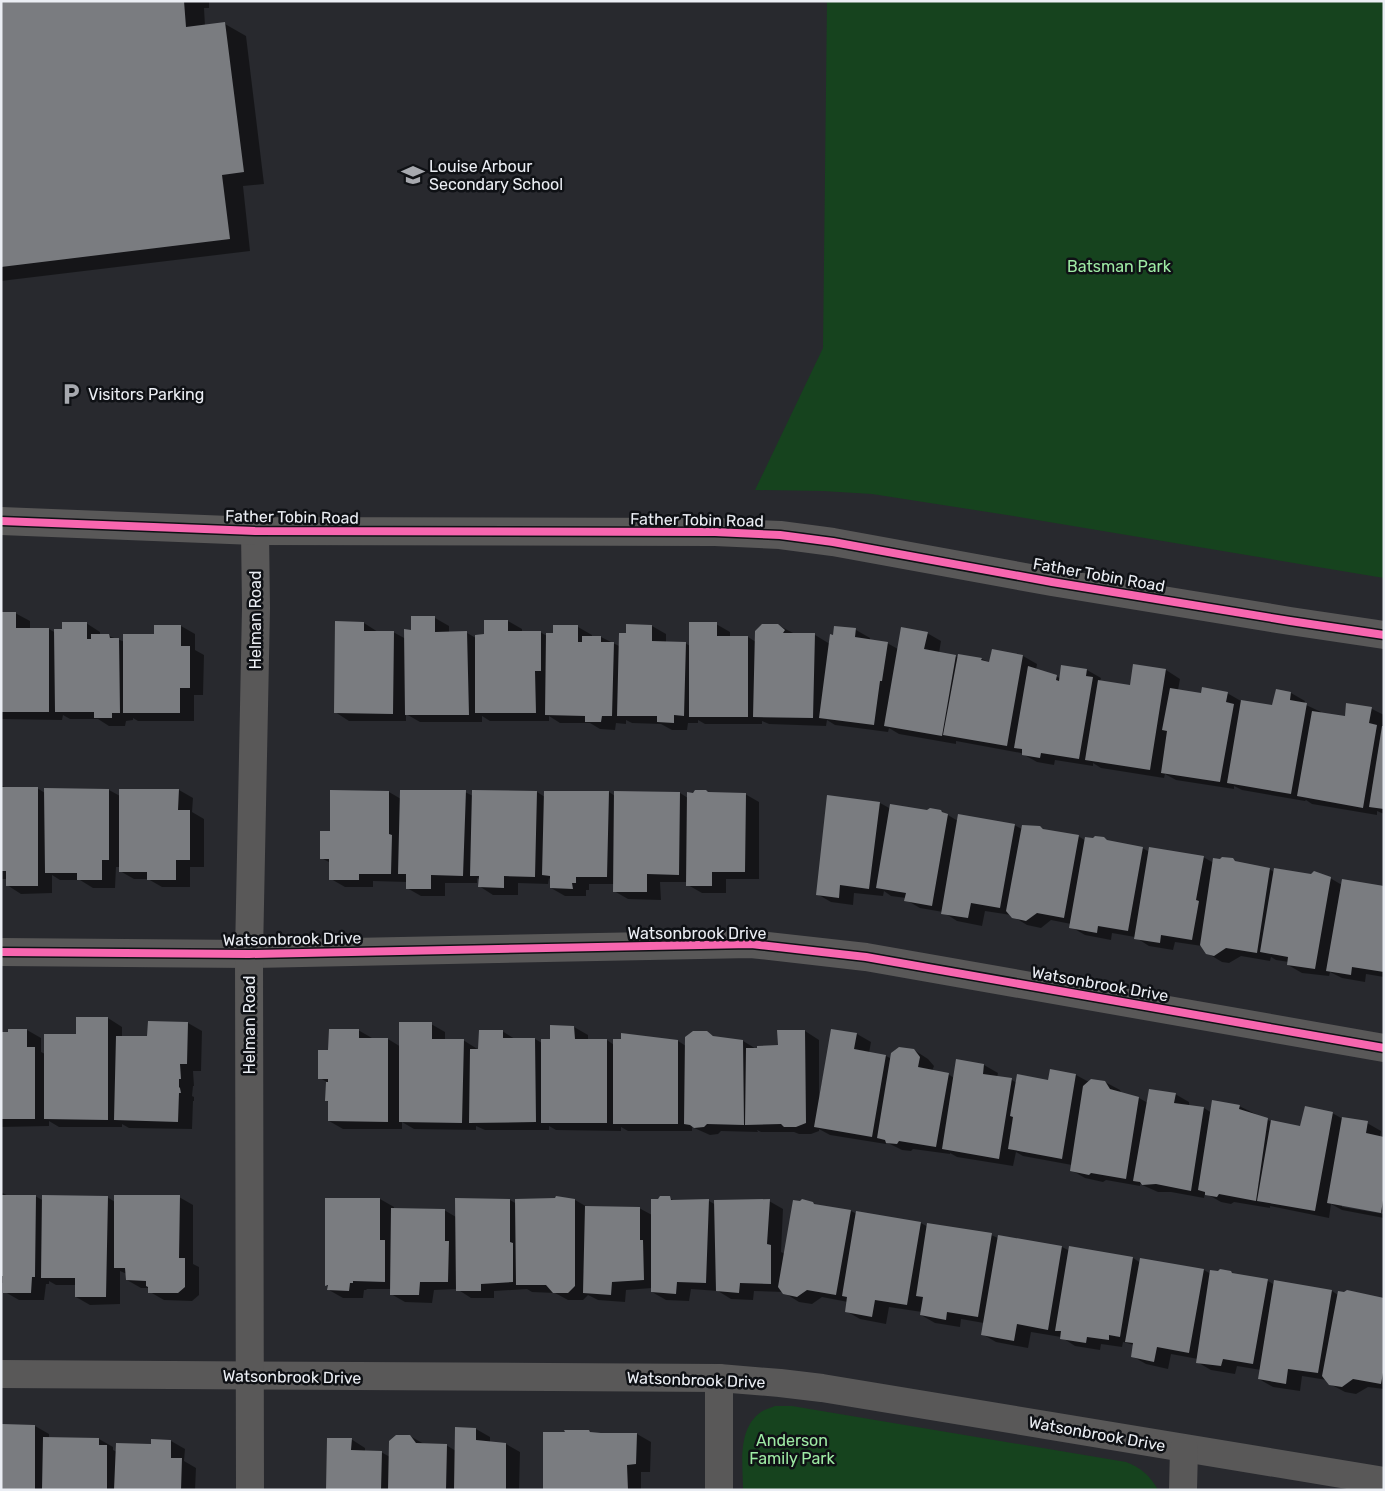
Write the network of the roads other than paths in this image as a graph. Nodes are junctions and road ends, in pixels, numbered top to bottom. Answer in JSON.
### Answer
{"nodes":[{"id":1,"x":1,"y":521,"type":"edge"},
{"id":2,"x":255,"y":531,"type":"junction"},
{"id":3,"x":1384,"y":635,"type":"edge"},
{"id":4,"x":1,"y":952,"type":"edge"},
{"id":5,"x":249,"y":954,"type":"junction"},
{"id":6,"x":1384,"y":1048,"type":"edge"},
{"id":7,"x":1,"y":1374,"type":"edge"},
{"id":8,"x":250,"y":1377,"type":"junction"},
{"id":9,"x":720,"y":1378,"type":"junction"},
{"id":10,"x":1184,"y":1449,"type":"junction"},
{"id":11,"x":1384,"y":1481,"type":"edge"},
{"id":12,"x":250,"y":1490,"type":"edge"},
{"id":13,"x":719,"y":1490,"type":"edge"},
{"id":14,"x":1183,"y":1490,"type":"edge"}],
"edges":[{"from":1,"to":2,"type":"street","name":"Father Tobin Road"},
{"from":2,"to":3,"type":"street","name":"Father Tobin Road"},
{"from":2,"to":5,"type":"street","name":"Helman Road"},
{"from":4,"to":5,"type":"street","name":"Watsonbrook Drive"},
{"from":5,"to":6,"type":"street","name":"Watsonbrook Drive"},
{"from":5,"to":8,"type":"street","name":"Helman Road"},
{"from":7,"to":8,"type":"street","name":"Watsonbrook Drive"},
{"from":8,"to":9,"type":"street","name":"Watsonbrook Drive"},
{"from":8,"to":12,"type":"street","name":"Helman Road"},
{"from":9,"to":10,"type":"street","name":"Watsonbrook Drive"},
{"from":9,"to":13,"type":"street"},
{"from":10,"to":11,"type":"street","name":"Watsonbrook Drive"},
{"from":10,"to":14,"type":"street"}]}
